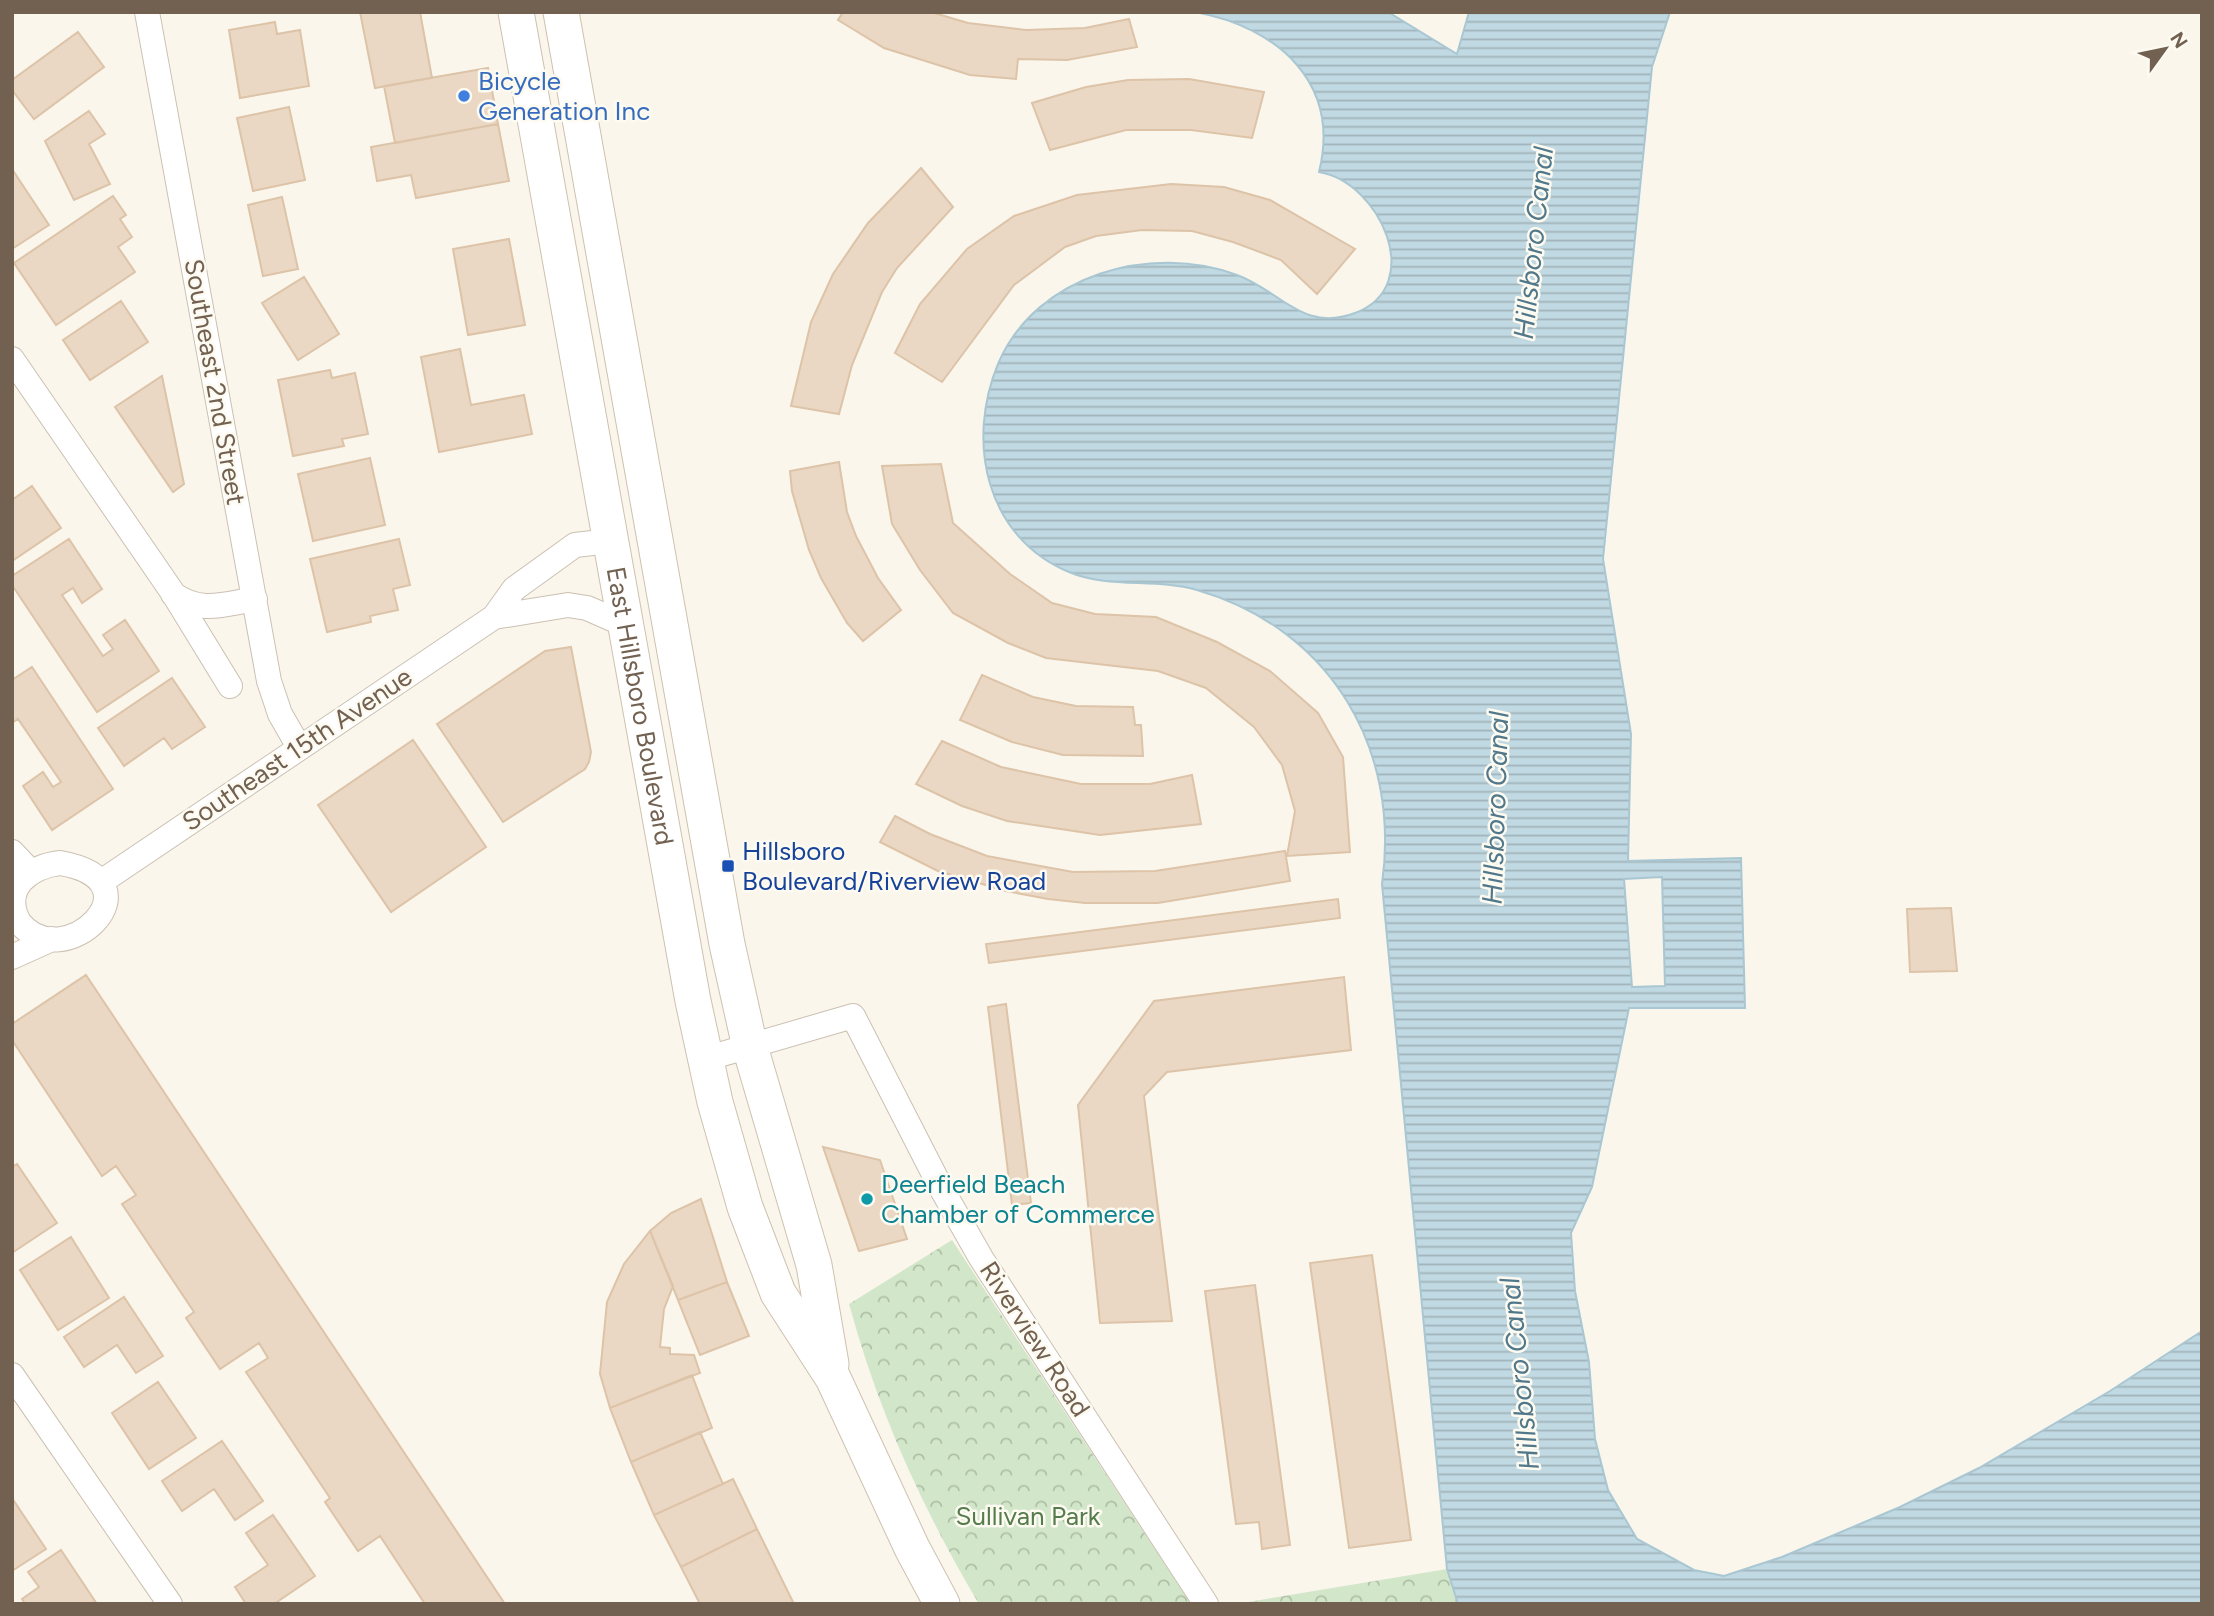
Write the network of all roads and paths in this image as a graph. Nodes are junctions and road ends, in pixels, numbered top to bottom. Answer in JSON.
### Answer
{"nodes":[{"id":1,"x":147,"y":12,"type":"edge"},
{"id":2,"x":516,"y":12,"type":"edge"},
{"id":3,"x":561,"y":12,"type":"edge"},
{"id":4,"x":12,"y":359,"type":"edge"},
{"id":5,"x":584,"y":385,"type":"junction"},
{"id":6,"x":649,"y":501,"type":"junction"},
{"id":7,"x":610,"y":541,"type":"junction"},
{"id":8,"x":173,"y":593,"type":"junction"},
{"id":9,"x":255,"y":598,"type":"junction"},
{"id":10,"x":494,"y":617,"type":"junction"},
{"id":11,"x":626,"y":625,"type":"junction"},
{"id":12,"x":230,"y":685,"type":"dead end"},
{"id":13,"x":689,"y":733,"type":"junction"},
{"id":14,"x":299,"y":747,"type":"junction"},
{"id":15,"x":21,"y":861,"type":"edge"},
{"id":16,"x":101,"y":882,"type":"junction"},
{"id":17,"x":13,"y":907,"type":"edge"},
{"id":18,"x":52,"y":939,"type":"junction"},
{"id":19,"x":12,"y":957,"type":"edge"},
{"id":20,"x":750,"y":1047,"type":"junction"},
{"id":21,"x":705,"y":1059,"type":"junction"},
{"id":22,"x":12,"y":1375,"type":"edge"},
{"id":23,"x":833,"y":1378,"type":"junction"},
{"id":24,"x":170,"y":1604,"type":"edge"},
{"id":25,"x":942,"y":1604,"type":"edge"},
{"id":26,"x":1206,"y":1604,"type":"edge"}],
"edges":[{"from":1,"to":9,"type":"street","name":"Southeast 2nd Street"},
{"from":2,"to":5,"type":"main road","name":"East Hillsboro Boulevard"},
{"from":3,"to":6,"type":"main road","name":"East Hillsboro Boulevard"},
{"from":4,"to":8,"type":"street"},
{"from":5,"to":6,"type":"main road"},
{"from":5,"to":7,"type":"main road","name":"East Hillsboro Boulevard"},
{"from":6,"to":13,"type":"main road","name":"East Hillsboro Boulevard"},
{"from":7,"to":10,"type":"street","name":"Southeast 15th Avenue"},
{"from":7,"to":11,"type":"main road","name":"East Hillsboro Boulevard"},
{"from":7,"to":13,"type":"main road"},
{"from":8,"to":9,"type":"street"},
{"from":8,"to":12,"type":"street"},
{"from":9,"to":14,"type":"street","name":"Southeast 2nd Street"},
{"from":10,"to":11,"type":"street","name":"Southeast 15th Avenue"},
{"from":10,"to":14,"type":"street","name":"Southeast 15th Avenue"},
{"from":11,"to":21,"type":"main road","name":"East Hillsboro Boulevard"},
{"from":13,"to":20,"type":"main road","name":"East Hillsboro Boulevard"},
{"from":14,"to":16,"type":"street","name":"Southeast 15th Avenue"},
{"from":15,"to":16,"type":"street"},
{"from":15,"to":17,"type":"street"},
{"from":16,"to":18,"type":"street"},
{"from":17,"to":18,"type":"street"},
{"from":18,"to":19,"type":"street"},
{"from":20,"to":21,"type":"street","name":"Riverview Road"},
{"from":20,"to":23,"type":"main road","name":"East Hillsboro Boulevard"},
{"from":20,"to":26,"type":"street","name":"Riverview Road"},
{"from":21,"to":23,"type":"main road","name":"East Hillsboro Boulevard"},
{"from":22,"to":24,"type":"street"},
{"from":23,"to":25,"type":"main road","name":"East Hillsboro Boulevard"}]}
